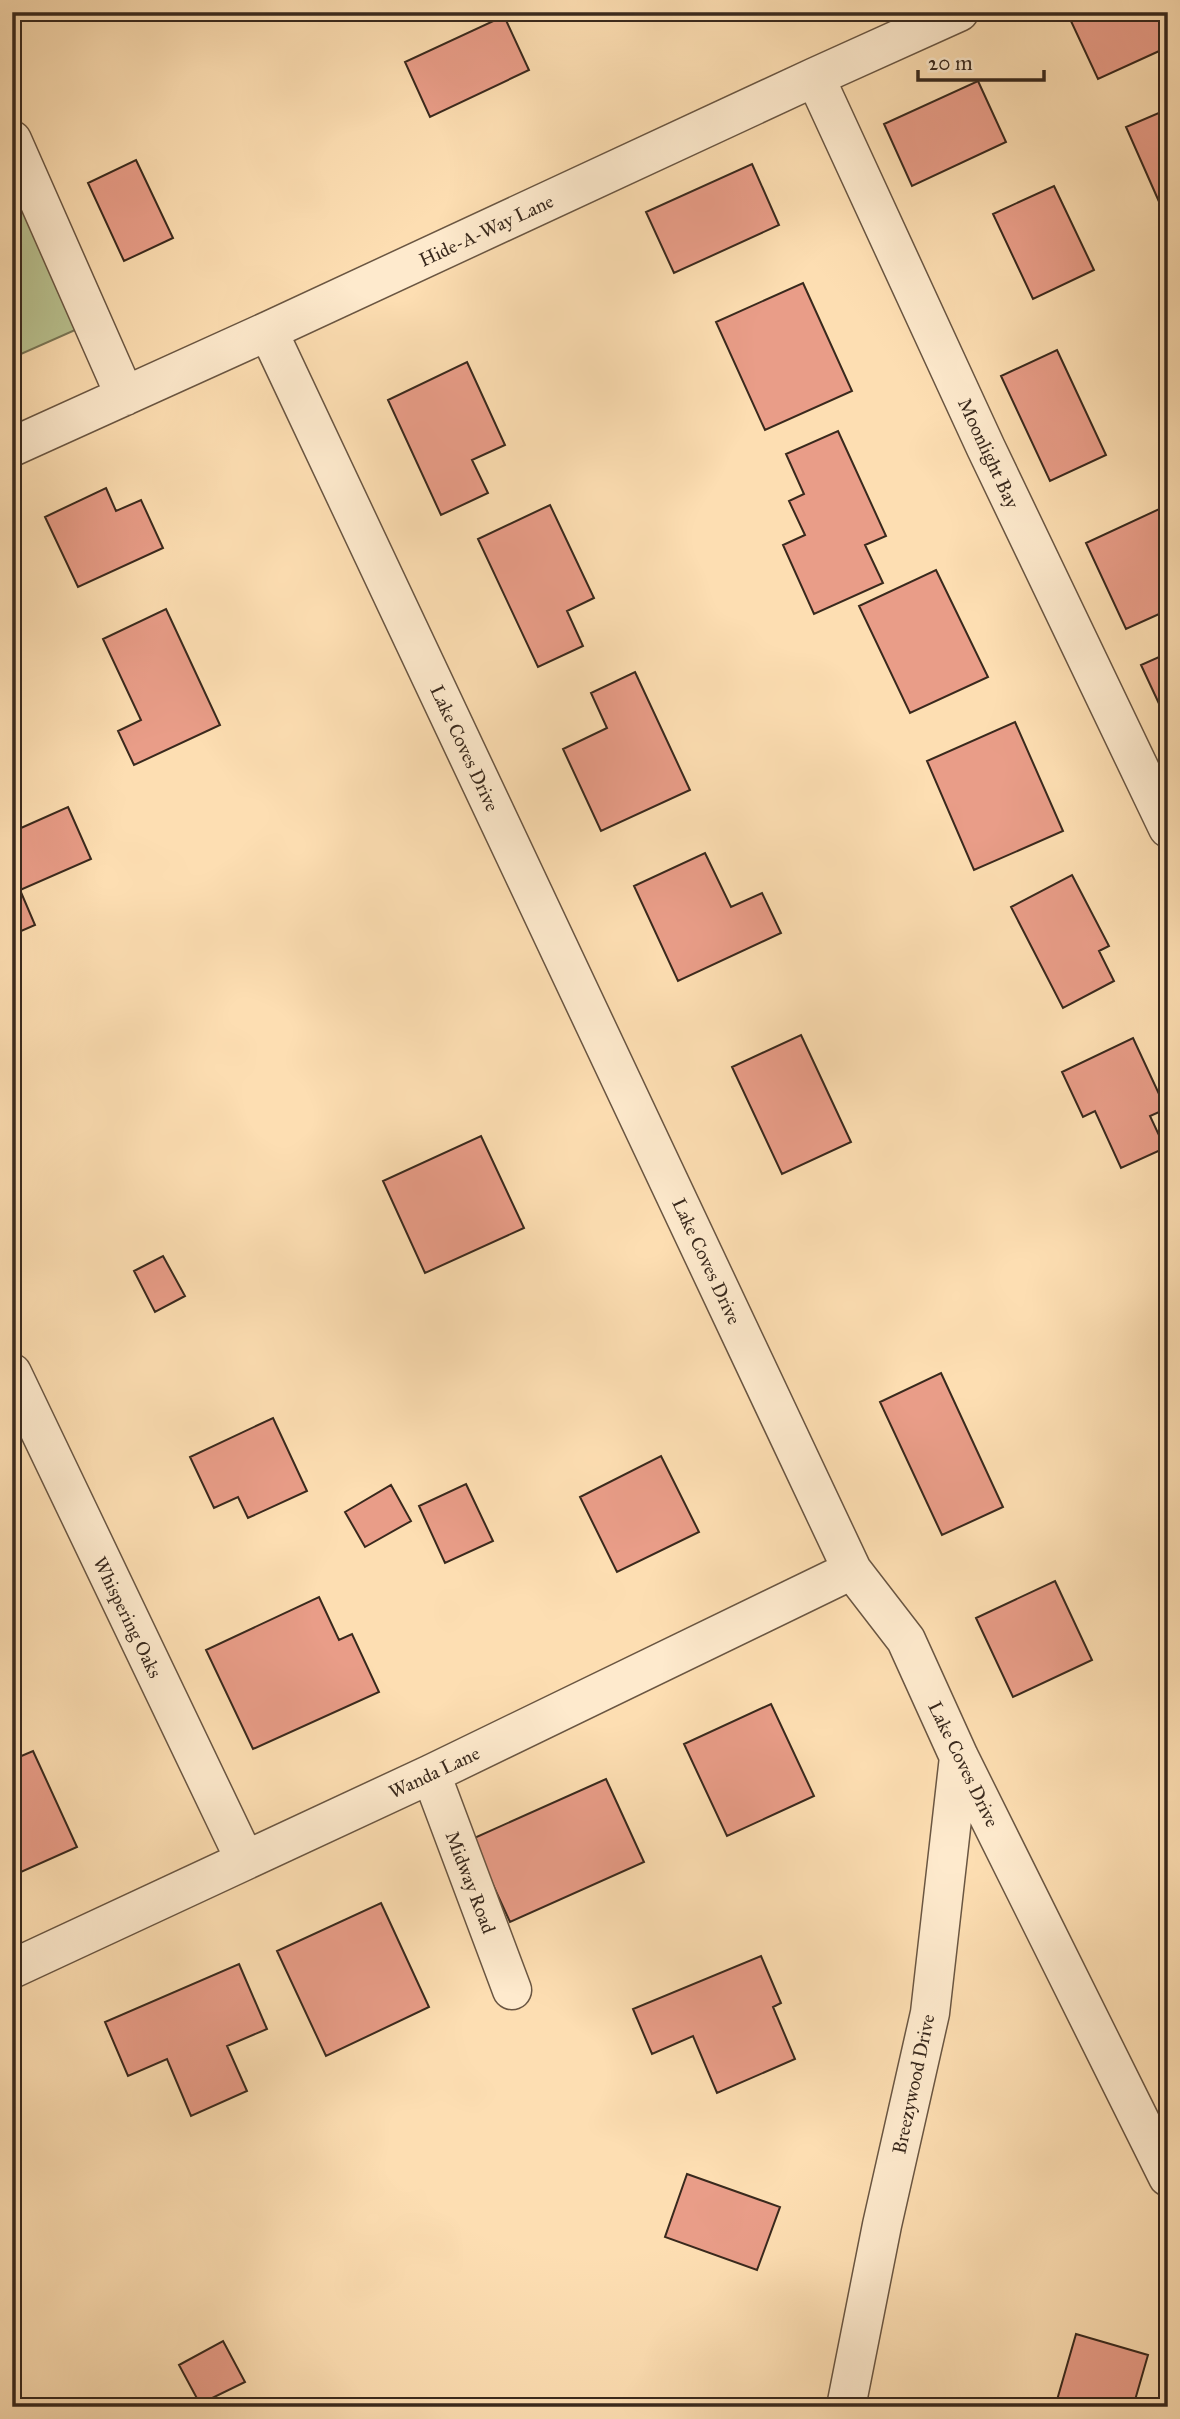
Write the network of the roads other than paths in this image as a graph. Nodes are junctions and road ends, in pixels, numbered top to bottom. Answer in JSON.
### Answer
{"nodes":[{"id":1,"x":959,"y":12,"type":"edge"},
{"id":2,"x":815,"y":77,"type":"junction"},
{"id":3,"x":12,"y":140,"type":"edge"},
{"id":4,"x":268,"y":331,"type":"junction"},
{"id":5,"x":125,"y":396,"type":"junction"},
{"id":6,"x":12,"y":447,"type":"edge"},
{"id":7,"x":1168,"y":828,"type":"edge"},
{"id":8,"x":12,"y":1373,"type":"edge"},
{"id":9,"x":852,"y":1570,"type":"junction"},
{"id":10,"x":959,"y":1757,"type":"junction"},
{"id":11,"x":431,"y":1774,"type":"junction"},
{"id":12,"x":245,"y":1860,"type":"junction"},
{"id":13,"x":12,"y":1969,"type":"edge"},
{"id":14,"x":512,"y":1990,"type":"dead end"},
{"id":15,"x":1168,"y":2177,"type":"edge"},
{"id":16,"x":846,"y":2407,"type":"edge"}],
"edges":[{"from":1,"to":2,"type":"street","name":"Hide-A-Way Lane"},
{"from":2,"to":4,"type":"street","name":"Hide-A-Way Lane"},
{"from":2,"to":7,"type":"street","name":"Moonlight Bay"},
{"from":3,"to":5,"type":"street"},
{"from":4,"to":5,"type":"street","name":"Hide-A-Way Lane"},
{"from":4,"to":9,"type":"street","name":"Lake Coves Drive"},
{"from":5,"to":6,"type":"street","name":"Hide-A-Way Lane"},
{"from":8,"to":12,"type":"street","name":"Whispering Oaks"},
{"from":9,"to":10,"type":"street","name":"Lake Coves Drive"},
{"from":9,"to":11,"type":"street","name":"Wanda Lane"},
{"from":10,"to":15,"type":"street","name":"Lake Coves Drive"},
{"from":10,"to":16,"type":"street","name":"Breezywood Drive"},
{"from":11,"to":12,"type":"street","name":"Wanda Lane"},
{"from":11,"to":14,"type":"street","name":"Midway Road"},
{"from":12,"to":13,"type":"street","name":"Wanda Lane"}]}
